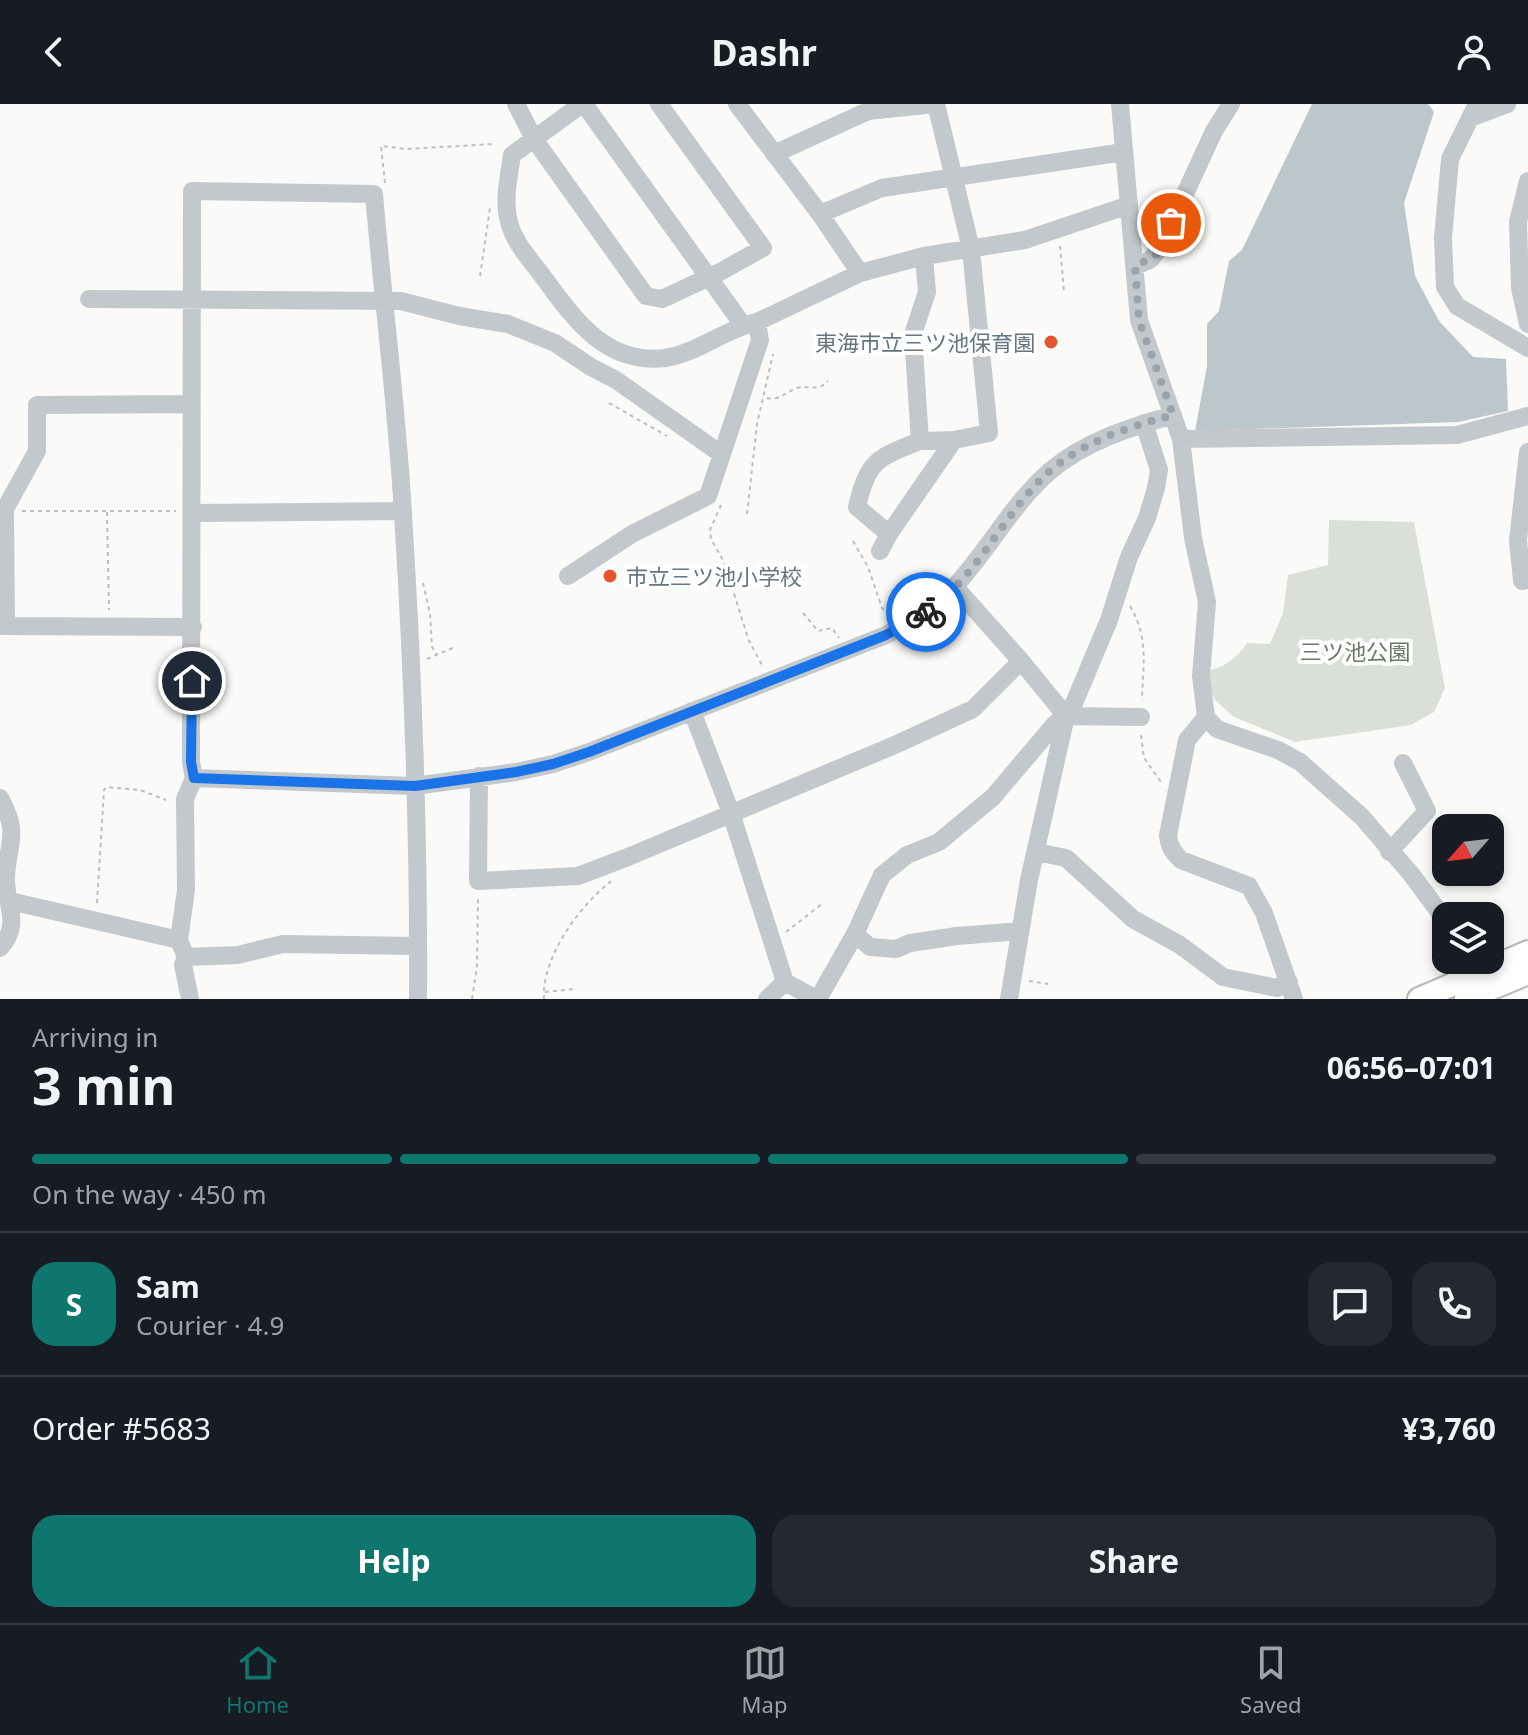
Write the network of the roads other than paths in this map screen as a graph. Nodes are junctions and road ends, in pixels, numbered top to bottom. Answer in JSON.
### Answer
{"nodes":[{"id":1,"x":516,"y":104,"type":"edge"},
{"id":2,"x":583,"y":104,"type":"edge"},
{"id":3,"x":659,"y":104,"type":"edge"},
{"id":4,"x":737,"y":104,"type":"edge"},
{"id":5,"x":936,"y":104,"type":"edge"},
{"id":6,"x":1120,"y":104,"type":"edge"},
{"id":7,"x":1231,"y":104,"type":"edge"},
{"id":8,"x":1507,"y":104,"type":"edge"},
{"id":9,"x":1473,"y":111,"type":"edge"},
{"id":10,"x":534,"y":139,"type":"junction"},
{"id":11,"x":1124,"y":152,"type":"junction"},
{"id":12,"x":774,"y":154,"type":"junction"},
{"id":13,"x":953,"y":176,"type":"junction"},
{"id":14,"x":1528,"y":181,"type":"edge"},
{"id":15,"x":1129,"y":205,"type":"junction"},
{"id":16,"x":820,"y":214,"type":"junction"},
{"id":17,"x":1523,"y":221,"type":"edge"},
{"id":18,"x":971,"y":249,"type":"junction"},
{"id":19,"x":924,"y":256,"type":"junction"},
{"id":20,"x":1135,"y":266,"type":"junction"},
{"id":21,"x":860,"y":273,"type":"junction"},
{"id":22,"x":708,"y":277,"type":"junction"},
{"id":23,"x":89,"y":299,"type":"dead end"},
{"id":24,"x":192,"y":299,"type":"junction"},
{"id":25,"x":383,"y":302,"type":"junction"},
{"id":26,"x":1527,"y":316,"type":"edge"},
{"id":27,"x":753,"y":329,"type":"junction"},
{"id":28,"x":1528,"y":348,"type":"edge"},
{"id":29,"x":190,"y":404,"type":"junction"},
{"id":30,"x":1173,"y":415,"type":"junction"},
{"id":31,"x":1528,"y":416,"type":"edge"},
{"id":32,"x":1144,"y":423,"type":"junction"},
{"id":33,"x":1181,"y":439,"type":"junction"},
{"id":34,"x":954,"y":440,"type":"junction"},
{"id":35,"x":920,"y":441,"type":"junction"},
{"id":36,"x":1528,"y":452,"type":"edge"},
{"id":37,"x":721,"y":454,"type":"junction"},
{"id":38,"x":1525,"y":497,"type":"edge"},
{"id":39,"x":403,"y":511,"type":"junction"},
{"id":40,"x":193,"y":513,"type":"junction"},
{"id":41,"x":889,"y":534,"type":"junction"},
{"id":42,"x":880,"y":551,"type":"dead end"},
{"id":43,"x":568,"y":576,"type":"dead end"},
{"id":44,"x":1528,"y":580,"type":"edge"},
{"id":45,"x":955,"y":587,"type":"junction"},
{"id":46,"x":3,"y":626,"type":"edge"},
{"id":47,"x":193,"y":627,"type":"junction"},
{"id":48,"x":1021,"y":661,"type":"junction"},
{"id":49,"x":692,"y":711,"type":"junction"},
{"id":50,"x":1066,"y":716,"type":"junction"},
{"id":51,"x":1141,"y":717,"type":"road end"},
{"id":52,"x":1206,"y":717,"type":"junction"},
{"id":53,"x":1403,"y":763,"type":"dead end"},
{"id":54,"x":479,"y":776,"type":"junction"},
{"id":55,"x":194,"y":778,"type":"junction"},
{"id":56,"x":415,"y":786,"type":"junction"},
{"id":57,"x":0,"y":798,"type":"edge"},
{"id":58,"x":731,"y":813,"type":"junction"},
{"id":59,"x":1036,"y":852,"type":"junction"},
{"id":60,"x":1389,"y":852,"type":"junction"},
{"id":61,"x":10,"y":901,"type":"junction"},
{"id":62,"x":1432,"y":902,"type":"edge"},
{"id":63,"x":1020,"y":931,"type":"junction"},
{"id":64,"x":855,"y":934,"type":"junction"},
{"id":65,"x":418,"y":946,"type":"junction"},
{"id":66,"x":0,"y":948,"type":"edge"},
{"id":67,"x":182,"y":949,"type":"junction"},
{"id":68,"x":1528,"y":952,"type":"edge"},
{"id":69,"x":1528,"y":973,"type":"edge"},
{"id":70,"x":785,"y":982,"type":"junction"},
{"id":71,"x":1474,"y":985,"type":"edge"},
{"id":72,"x":1291,"y":990,"type":"edge"},
{"id":73,"x":190,"y":999,"type":"edge"},
{"id":74,"x":418,"y":999,"type":"edge"},
{"id":75,"x":767,"y":999,"type":"edge"},
{"id":76,"x":817,"y":999,"type":"edge"},
{"id":77,"x":1009,"y":999,"type":"edge"},
{"id":78,"x":1419,"y":999,"type":"edge"}],
"edges":[{"from":1,"to":10,"type":"street"},
{"from":2,"to":10,"type":"street"},
{"from":2,"to":22,"type":"street"},
{"from":3,"to":22,"type":"street"},
{"from":4,"to":12,"type":"street"},
{"from":5,"to":12,"type":"street"},
{"from":5,"to":13,"type":"street"},
{"from":6,"to":11,"type":"street"},
{"from":7,"to":20,"type":"street"},
{"from":8,"to":9,"type":"street"},
{"from":9,"to":28,"type":"street"},
{"from":10,"to":22,"type":"street"},
{"from":10,"to":27,"type":"street"},
{"from":11,"to":13,"type":"street"},
{"from":11,"to":15,"type":"street"},
{"from":12,"to":16,"type":"street"},
{"from":13,"to":16,"type":"street"},
{"from":13,"to":18,"type":"street"},
{"from":14,"to":17,"type":"street"},
{"from":15,"to":18,"type":"street"},
{"from":15,"to":20,"type":"street"},
{"from":16,"to":21,"type":"street"},
{"from":17,"to":26,"type":"street"},
{"from":18,"to":19,"type":"street"},
{"from":18,"to":34,"type":"street"},
{"from":19,"to":21,"type":"street"},
{"from":19,"to":35,"type":"street"},
{"from":20,"to":30,"type":"street"},
{"from":21,"to":27,"type":"street"},
{"from":22,"to":27,"type":"street"},
{"from":23,"to":24,"type":"street"},
{"from":24,"to":25,"type":"street"},
{"from":24,"to":25,"type":"street"},
{"from":24,"to":29,"type":"street"},
{"from":25,"to":37,"type":"street"},
{"from":25,"to":39,"type":"street"},
{"from":27,"to":37,"type":"street"},
{"from":29,"to":40,"type":"street"},
{"from":29,"to":46,"type":"street"},
{"from":30,"to":32,"type":"street"},
{"from":30,"to":33,"type":"street"},
{"from":31,"to":33,"type":"street"},
{"from":32,"to":45,"type":"street"},
{"from":32,"to":50,"type":"street"},
{"from":33,"to":52,"type":"street"},
{"from":34,"to":35,"type":"street"},
{"from":34,"to":41,"type":"street"},
{"from":35,"to":41,"type":"street"},
{"from":36,"to":38,"type":"street"},
{"from":37,"to":43,"type":"street"},
{"from":38,"to":44,"type":"street"},
{"from":39,"to":40,"type":"street"},
{"from":39,"to":56,"type":"street"},
{"from":40,"to":47,"type":"street"},
{"from":41,"to":42,"type":"street"},
{"from":45,"to":48,"type":"street"},
{"from":45,"to":49,"type":"street"},
{"from":46,"to":47,"type":"street"},
{"from":47,"to":55,"type":"street"},
{"from":48,"to":50,"type":"street"},
{"from":48,"to":58,"type":"street"},
{"from":49,"to":54,"type":"street"},
{"from":49,"to":58,"type":"street"},
{"from":50,"to":51,"type":"street"},
{"from":50,"to":59,"type":"street"},
{"from":50,"to":64,"type":"street"},
{"from":52,"to":60,"type":"street"},
{"from":52,"to":72,"type":"street"},
{"from":53,"to":60,"type":"street"},
{"from":54,"to":56,"type":"street"},
{"from":54,"to":58,"type":"street"},
{"from":55,"to":56,"type":"street"},
{"from":55,"to":67,"type":"street"},
{"from":56,"to":65,"type":"street"},
{"from":57,"to":61,"type":"street"},
{"from":58,"to":70,"type":"street"},
{"from":59,"to":63,"type":"street"},
{"from":59,"to":72,"type":"street"},
{"from":60,"to":62,"type":"street"},
{"from":61,"to":66,"type":"street"},
{"from":61,"to":67,"type":"street"},
{"from":63,"to":64,"type":"street"},
{"from":63,"to":77,"type":"street"},
{"from":64,"to":76,"type":"street"},
{"from":65,"to":67,"type":"street"},
{"from":65,"to":74,"type":"street"},
{"from":67,"to":73,"type":"street"},
{"from":68,"to":71,"type":"main road"},
{"from":69,"to":71,"type":"main road"},
{"from":70,"to":75,"type":"street"},
{"from":70,"to":76,"type":"street"},
{"from":71,"to":78,"type":"main road"}]}
